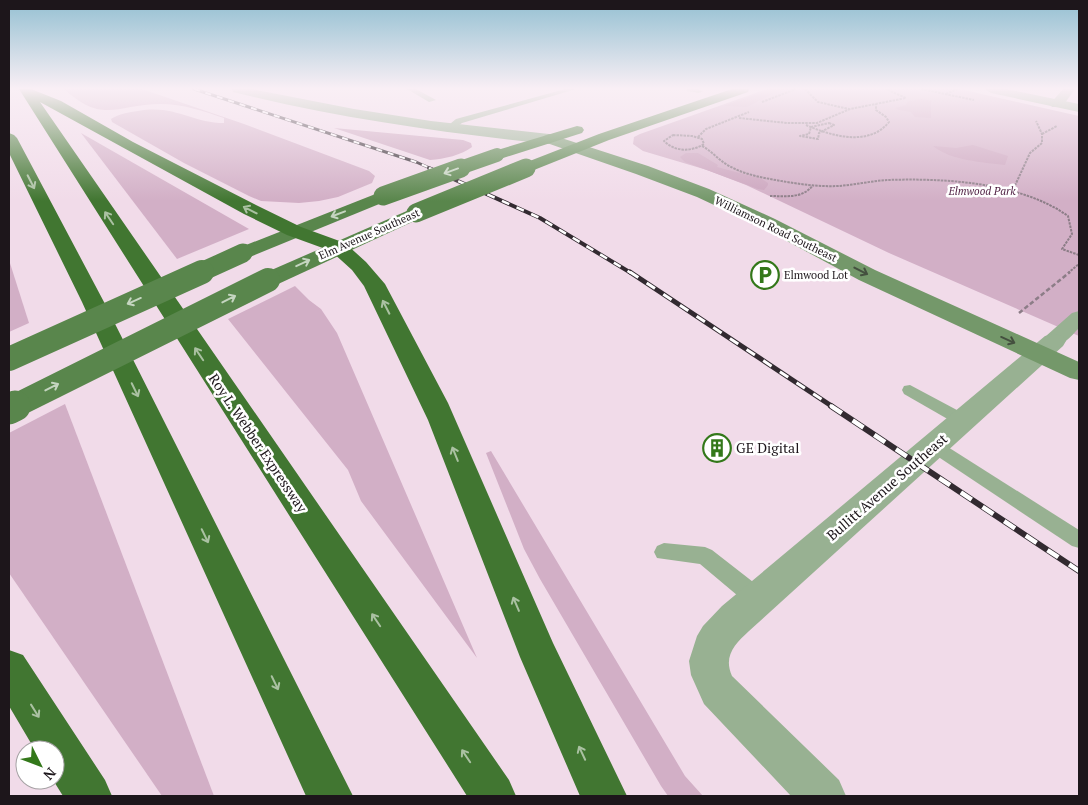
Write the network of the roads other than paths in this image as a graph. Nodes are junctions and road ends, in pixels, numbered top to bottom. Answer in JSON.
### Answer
{"nodes":[{"id":1,"x":49,"y":127,"type":"edge"},
{"id":2,"x":96,"y":127,"type":"edge"},
{"id":3,"x":438,"y":127,"type":"edge"},
{"id":4,"x":624,"y":127,"type":"edge"},
{"id":5,"x":449,"y":128,"type":"joint"},
{"id":6,"x":9,"y":138,"type":"edge"},
{"id":7,"x":549,"y":139,"type":"junction"},
{"id":8,"x":583,"y":140,"type":"junction"},
{"id":9,"x":294,"y":231,"type":"junction"},
{"id":10,"x":338,"y":247,"type":"junction"},
{"id":11,"x":1079,"y":317,"type":"edge"},
{"id":12,"x":1058,"y":349,"type":"edge"},
{"id":13,"x":9,"y":359,"type":"edge"},
{"id":14,"x":1079,"y":372,"type":"edge"},
{"id":15,"x":910,"y":390,"type":"dead end"},
{"id":16,"x":9,"y":409,"type":"edge"},
{"id":17,"x":964,"y":421,"type":"junction"},
{"id":18,"x":934,"y":446,"type":"junction"},
{"id":19,"x":1079,"y":540,"type":"edge"},
{"id":20,"x":664,"y":552,"type":"dead end"},
{"id":21,"x":758,"y":599,"type":"junction"},
{"id":22,"x":9,"y":670,"type":"edge"},
{"id":23,"x":89,"y":796,"type":"edge"},
{"id":24,"x":330,"y":796,"type":"edge"},
{"id":25,"x":493,"y":796,"type":"edge"},
{"id":26,"x":604,"y":796,"type":"edge"},
{"id":27,"x":823,"y":796,"type":"edge"}],
"edges":[{"from":25,"to":1,"type":"highway","name":"Roy L. Webber Expressway","one_way":true},
{"from":9,"to":2,"type":"highway","one_way":true},
{"from":3,"to":5,"type":"street","name":"Williamson Road Southeast"},
{"from":4,"to":8,"type":"main road","name":"Elm Avenue Southeast"},
{"from":5,"to":7,"type":"street","name":"Williamson Road Southeast"},
{"from":6,"to":24,"type":"highway","one_way":true},
{"from":7,"to":8,"type":"main road","name":"Williamson Road Southeast"},
{"from":7,"to":8,"type":"main road","name":"Elm Avenue Southeast"},
{"from":7,"to":9,"type":"main road","name":"Elm Avenue Southeast","one_way":true,"bridge":true},
{"from":8,"to":10,"type":"main road","name":"Elm Avenue Southeast","bridge":true},
{"from":8,"to":12,"type":"main road","name":"Williamson Road Southeast"},
{"from":9,"to":10,"type":"highway"},
{"from":9,"to":13,"type":"main road","name":"Elm Avenue Southeast","one_way":true,"bridge":true},
{"from":16,"to":10,"type":"main road","name":"Elm Avenue Southeast","one_way":true,"bridge":true},
{"from":26,"to":10,"type":"highway","one_way":true},
{"from":11,"to":12,"type":"street","name":"Bullitt Avenue Southeast"},
{"from":12,"to":14,"type":"main road","name":"Williamson Road Southeast"},
{"from":12,"to":17,"type":"street","name":"Bullitt Avenue Southeast"},
{"from":15,"to":17,"type":"lane"},
{"from":17,"to":18,"type":"street","name":"Bullitt Avenue Southeast"},
{"from":18,"to":19,"type":"lane"},
{"from":18,"to":21,"type":"street","name":"Bullitt Avenue Southeast"},
{"from":20,"to":21,"type":"lane"},
{"from":21,"to":27,"type":"street","name":"Bullitt Avenue Southeast"},
{"from":22,"to":23,"type":"highway","one_way":true}]}
